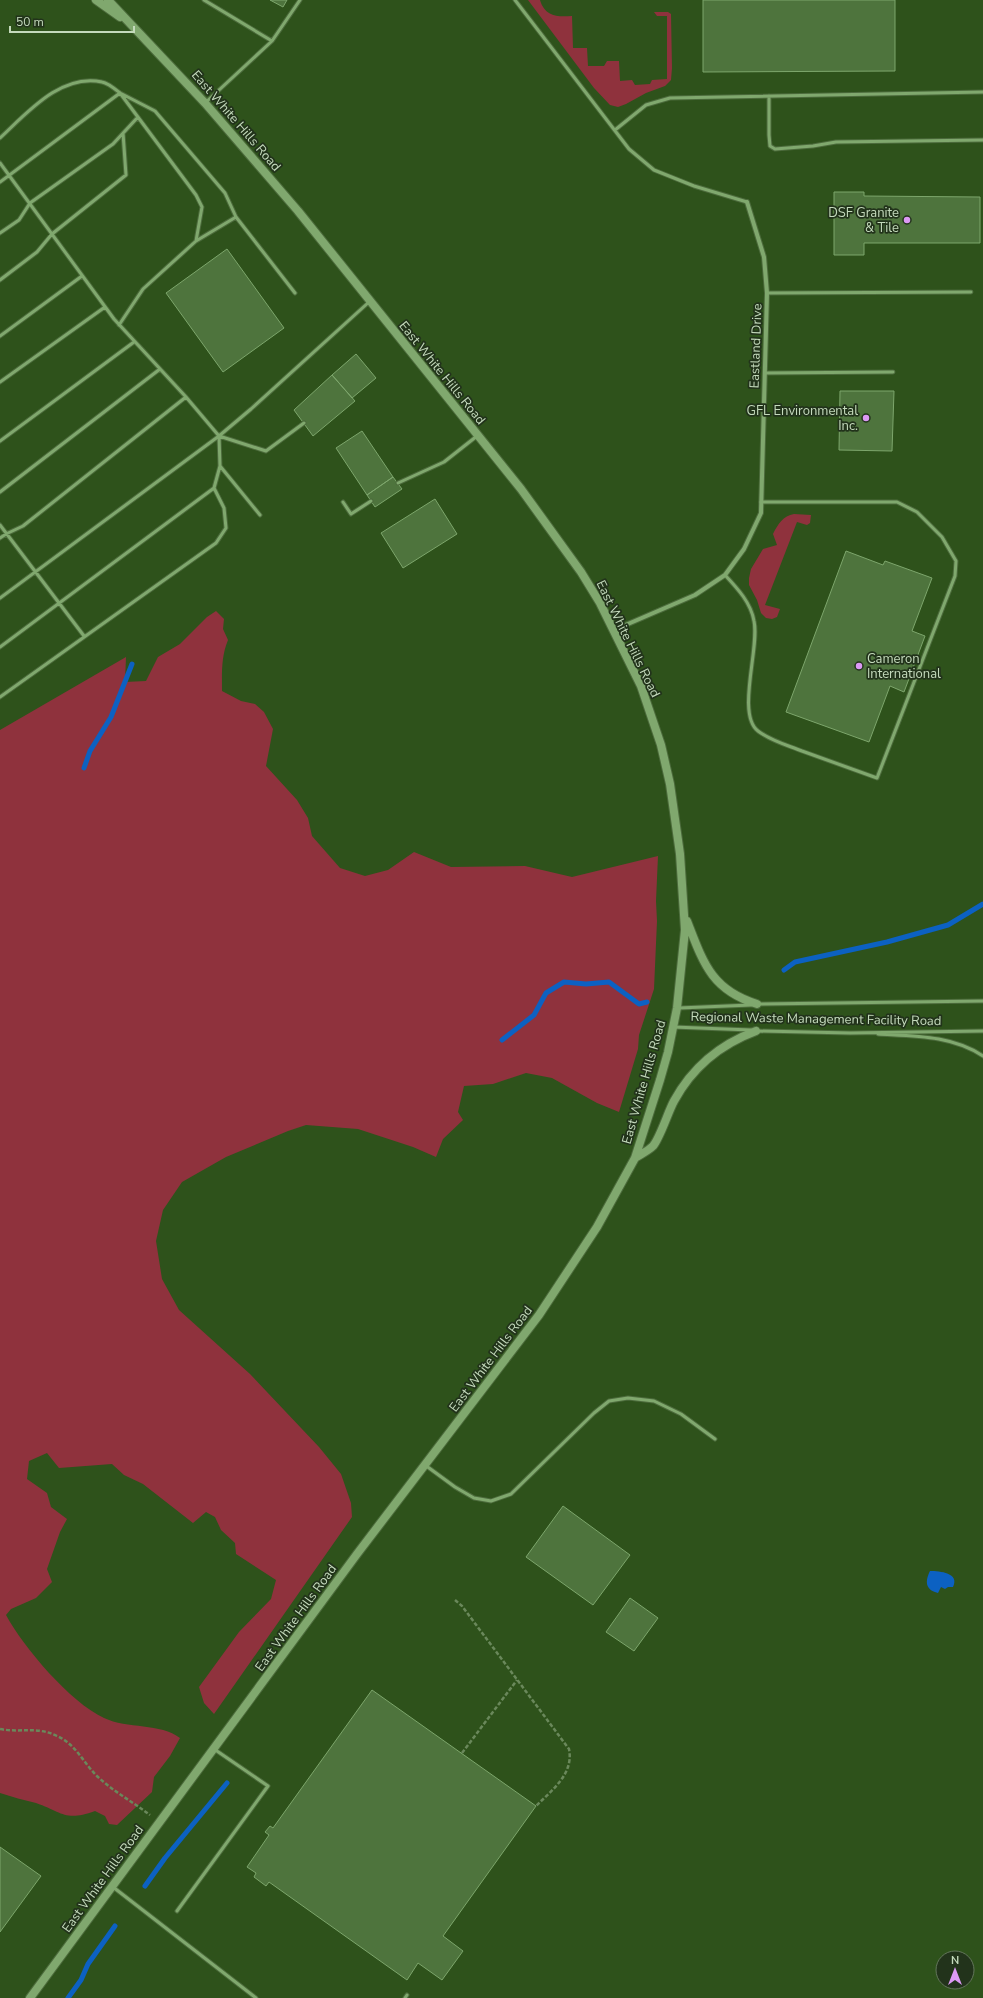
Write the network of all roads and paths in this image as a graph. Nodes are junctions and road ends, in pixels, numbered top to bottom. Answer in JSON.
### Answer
{"nodes":[{"id":1,"x":96,"y":0,"type":"edge"},
{"id":2,"x":108,"y":0,"type":"edge"},
{"id":3,"x":204,"y":0,"type":"edge"},
{"id":4,"x":300,"y":0,"type":"edge"},
{"id":5,"x":515,"y":0,"type":"edge"},
{"id":6,"x":136,"y":29,"type":"junction"},
{"id":7,"x":272,"y":41,"type":"junction"},
{"id":8,"x":983,"y":92,"type":"edge"},
{"id":9,"x":120,"y":93,"type":"junction"},
{"id":10,"x":769,"y":96,"type":"junction"},
{"id":11,"x":205,"y":102,"type":"junction"},
{"id":12,"x":138,"y":117,"type":"junction"},
{"id":13,"x":615,"y":130,"type":"junction"},
{"id":14,"x":123,"y":133,"type":"junction"},
{"id":15,"x":0,"y":138,"type":"edge"},
{"id":16,"x":983,"y":140,"type":"edge"},
{"id":17,"x":0,"y":163,"type":"edge"},
{"id":18,"x":9,"y":175,"type":"junction"},
{"id":19,"x":0,"y":182,"type":"edge"},
{"id":20,"x":747,"y":202,"type":"joint"},
{"id":21,"x":30,"y":203,"type":"junction"},
{"id":22,"x":236,"y":217,"type":"junction"},
{"id":23,"x":0,"y":234,"type":"edge"},
{"id":24,"x":52,"y":234,"type":"junction"},
{"id":25,"x":196,"y":241,"type":"junction"},
{"id":26,"x":82,"y":276,"type":"junction"},
{"id":27,"x":0,"y":280,"type":"edge"},
{"id":28,"x":971,"y":292,"type":"dead end"},
{"id":29,"x":295,"y":293,"type":"dead end"},
{"id":30,"x":768,"y":293,"type":"junction"},
{"id":31,"x":369,"y":301,"type":"junction"},
{"id":32,"x":105,"y":307,"type":"junction"},
{"id":33,"x":119,"y":325,"type":"junction"},
{"id":34,"x":0,"y":336,"type":"edge"},
{"id":35,"x":134,"y":342,"type":"junction"},
{"id":36,"x":160,"y":369,"type":"junction"},
{"id":37,"x":893,"y":372,"type":"dead end"},
{"id":38,"x":765,"y":374,"type":"junction"},
{"id":39,"x":0,"y":382,"type":"edge"},
{"id":40,"x":186,"y":397,"type":"junction"},
{"id":41,"x":304,"y":423,"type":"dead end"},
{"id":42,"x":219,"y":436,"type":"junction"},
{"id":43,"x":477,"y":436,"type":"junction"},
{"id":44,"x":0,"y":441,"type":"edge"},
{"id":45,"x":220,"y":466,"type":"junction"},
{"id":46,"x":398,"y":483,"type":"dead end"},
{"id":47,"x":214,"y":488,"type":"junction"},
{"id":48,"x":0,"y":492,"type":"edge"},
{"id":49,"x":371,"y":501,"type":"dead end"},
{"id":50,"x":343,"y":502,"type":"dead end"},
{"id":51,"x":761,"y":502,"type":"junction"},
{"id":52,"x":260,"y":515,"type":"dead end"},
{"id":53,"x":0,"y":525,"type":"edge"},
{"id":54,"x":6,"y":534,"type":"junction"},
{"id":55,"x":0,"y":538,"type":"edge"},
{"id":56,"x":34,"y":571,"type":"junction"},
{"id":57,"x":725,"y":575,"type":"junction"},
{"id":58,"x":0,"y":598,"type":"edge"},
{"id":59,"x":58,"y":602,"type":"junction"},
{"id":60,"x":614,"y":630,"type":"junction"},
{"id":61,"x":84,"y":636,"type":"junction"},
{"id":62,"x":0,"y":647,"type":"edge"},
{"id":63,"x":0,"y":697,"type":"edge"},
{"id":64,"x":685,"y":916,"type":"junction"},
{"id":65,"x":983,"y":1001,"type":"edge"},
{"id":66,"x":757,"y":1004,"type":"junction"},
{"id":67,"x":677,"y":1008,"type":"junction"},
{"id":68,"x":673,"y":1027,"type":"junction"},
{"id":69,"x":756,"y":1030,"type":"junction"},
{"id":70,"x":983,"y":1031,"type":"edge"},
{"id":71,"x":850,"y":1033,"type":"junction"},
{"id":72,"x":983,"y":1056,"type":"edge"},
{"id":73,"x":635,"y":1158,"type":"junction"},
{"id":74,"x":715,"y":1439,"type":"dead end"},
{"id":75,"x":426,"y":1465,"type":"junction"},
{"id":76,"x":455,"y":1600,"type":"dead end"},
{"id":77,"x":517,"y":1680,"type":"junction"},
{"id":78,"x":0,"y":1729,"type":"edge"},
{"id":79,"x":214,"y":1749,"type":"junction"},
{"id":80,"x":462,"y":1753,"type":"dead end"},
{"id":81,"x":536,"y":1806,"type":"dead end"},
{"id":82,"x":160,"y":1822,"type":"junction"},
{"id":83,"x":113,"y":1887,"type":"junction"},
{"id":84,"x":177,"y":1911,"type":"dead end"},
{"id":85,"x":30,"y":1998,"type":"edge"},
{"id":86,"x":256,"y":1998,"type":"edge"}],
"edges":[{"from":1,"to":6,"type":"main road"},
{"from":2,"to":6,"type":"main road","name":"East White Hills Road"},
{"from":3,"to":7,"type":"lane"},
{"from":4,"to":7,"type":"lane"},
{"from":5,"to":13,"type":"lane"},
{"from":6,"to":11,"type":"main road","name":"East White Hills Road"},
{"from":7,"to":11,"type":"lane"},
{"from":8,"to":10,"type":"lane"},
{"from":9,"to":12,"type":"lane"},
{"from":9,"to":15,"type":"lane"},
{"from":9,"to":18,"type":"lane"},
{"from":9,"to":22,"type":"lane"},
{"from":10,"to":13,"type":"lane"},
{"from":10,"to":16,"type":"lane"},
{"from":11,"to":31,"type":"main road","name":"East White Hills Road"},
{"from":12,"to":14,"type":"lane"},
{"from":12,"to":25,"type":"lane"},
{"from":13,"to":20,"type":"lane"},
{"from":14,"to":21,"type":"lane"},
{"from":14,"to":24,"type":"lane"},
{"from":17,"to":18,"type":"lane"},
{"from":18,"to":19,"type":"lane"},
{"from":18,"to":21,"type":"lane"},
{"from":20,"to":30,"type":"street","name":"Eastland Drive"},
{"from":21,"to":23,"type":"lane"},
{"from":21,"to":24,"type":"lane"},
{"from":22,"to":25,"type":"lane"},
{"from":22,"to":29,"type":"lane"},
{"from":24,"to":26,"type":"lane"},
{"from":24,"to":27,"type":"lane"},
{"from":25,"to":33,"type":"lane"},
{"from":26,"to":32,"type":"lane"},
{"from":26,"to":34,"type":"lane"},
{"from":28,"to":30,"type":"lane"},
{"from":30,"to":38,"type":"street","name":"Eastland Drive"},
{"from":31,"to":42,"type":"lane"},
{"from":31,"to":43,"type":"main road","name":"East White Hills Road"},
{"from":32,"to":33,"type":"lane"},
{"from":32,"to":39,"type":"lane"},
{"from":33,"to":35,"type":"lane"},
{"from":35,"to":36,"type":"lane"},
{"from":35,"to":44,"type":"lane"},
{"from":36,"to":40,"type":"lane"},
{"from":36,"to":48,"type":"lane"},
{"from":37,"to":38,"type":"lane"},
{"from":38,"to":51,"type":"street","name":"Eastland Drive"},
{"from":40,"to":42,"type":"lane"},
{"from":40,"to":54,"type":"lane"},
{"from":41,"to":42,"type":"lane"},
{"from":42,"to":45,"type":"lane"},
{"from":42,"to":56,"type":"lane"},
{"from":43,"to":46,"type":"lane"},
{"from":43,"to":60,"type":"main road","name":"East White Hills Road"},
{"from":45,"to":47,"type":"lane"},
{"from":45,"to":52,"type":"lane"},
{"from":47,"to":59,"type":"lane"},
{"from":47,"to":61,"type":"lane"},
{"from":49,"to":50,"type":"lane"},
{"from":51,"to":57,"type":"street","name":"Eastland Drive"},
{"from":51,"to":57,"type":"lane"},
{"from":53,"to":54,"type":"lane"},
{"from":54,"to":55,"type":"lane"},
{"from":54,"to":56,"type":"lane"},
{"from":56,"to":58,"type":"lane"},
{"from":56,"to":59,"type":"lane"},
{"from":57,"to":60,"type":"street","name":"Eastland Drive"},
{"from":59,"to":61,"type":"lane"},
{"from":59,"to":62,"type":"lane"},
{"from":60,"to":64,"type":"main road","name":"East White Hills Road"},
{"from":61,"to":63,"type":"lane"},
{"from":64,"to":66,"type":"main road"},
{"from":64,"to":67,"type":"main road","name":"East White Hills Road"},
{"from":65,"to":66,"type":"lane","name":"Regional Waste Management Facility Road"},
{"from":66,"to":67,"type":"lane","name":"Regional Waste Management Facility Road"},
{"from":67,"to":68,"type":"main road","name":"East White Hills Road"},
{"from":68,"to":69,"type":"lane","name":"Regional Waste Management Facility Road"},
{"from":68,"to":73,"type":"main road","name":"East White Hills Road"},
{"from":69,"to":71,"type":"lane","name":"Regional Waste Management Facility Road"},
{"from":69,"to":73,"type":"main road"},
{"from":70,"to":71,"type":"lane","name":"Regional Waste Management Facility Road"},
{"from":71,"to":72,"type":"lane"},
{"from":73,"to":75,"type":"main road","name":"East White Hills Road"},
{"from":74,"to":75,"type":"lane"},
{"from":75,"to":79,"type":"main road","name":"East White Hills Road"},
{"from":76,"to":77,"type":"path"},
{"from":77,"to":80,"type":"path"},
{"from":77,"to":81,"type":"path"},
{"from":78,"to":82,"type":"path"},
{"from":79,"to":82,"type":"main road","name":"East White Hills Road"},
{"from":79,"to":84,"type":"lane"},
{"from":82,"to":83,"type":"main road","name":"East White Hills Road"},
{"from":83,"to":85,"type":"main road","name":"East White Hills Road"},
{"from":83,"to":86,"type":"lane"}]}
